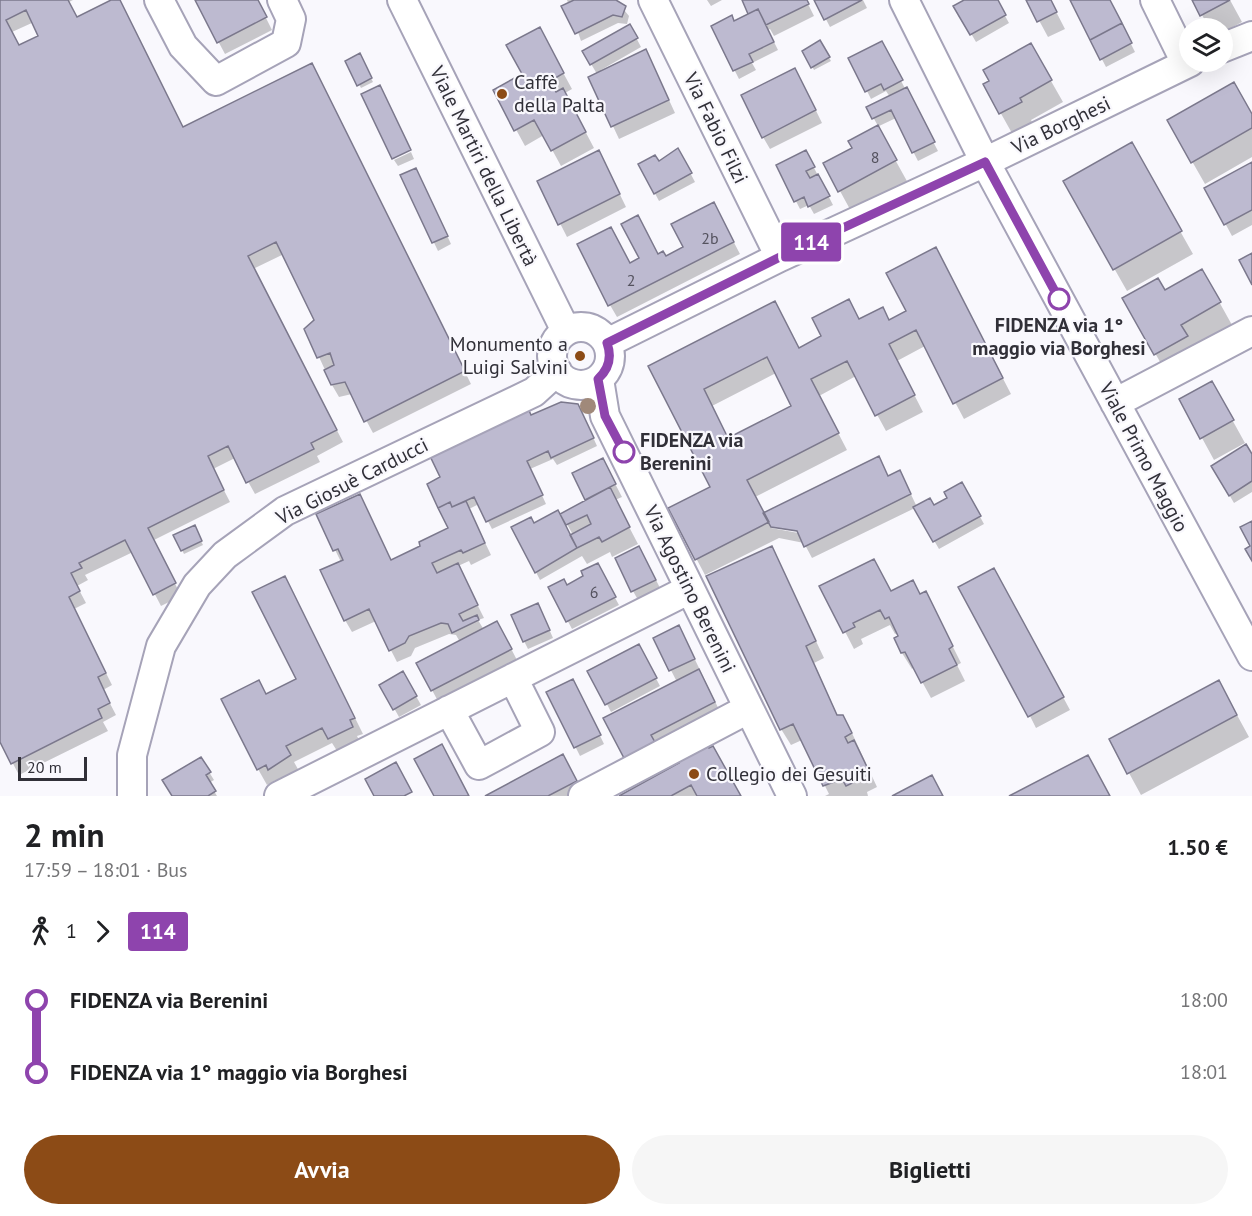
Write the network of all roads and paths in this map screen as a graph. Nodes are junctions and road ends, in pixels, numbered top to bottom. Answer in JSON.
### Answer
{"nodes":[{"id":1,"x":159,"y":0,"type":"edge"},
{"id":2,"x":282,"y":0,"type":"edge"},
{"id":3,"x":402,"y":0,"type":"edge"},
{"id":4,"x":653,"y":0,"type":"edge"},
{"id":5,"x":904,"y":0,"type":"edge"},
{"id":6,"x":1155,"y":0,"type":"edge"},
{"id":7,"x":1252,"y":36,"type":"edge"},
{"id":8,"x":1233,"y":44,"type":"edge"},
{"id":9,"x":1179,"y":45,"type":"edge"},
{"id":10,"x":1179,"y":66,"type":"edge"},
{"id":11,"x":985,"y":162,"type":"junction"},
{"id":12,"x":780,"y":257,"type":"junction"},
{"id":13,"x":566,"y":331,"type":"junction"},
{"id":14,"x":1252,"y":331,"type":"edge"},
{"id":15,"x":607,"y":343,"type":"junction"},
{"id":16,"x":557,"y":371,"type":"junction"},
{"id":17,"x":598,"y":379,"type":"junction"},
{"id":18,"x":1115,"y":403,"type":"junction"},
{"id":19,"x":690,"y":589,"type":"junction"},
{"id":20,"x":1250,"y":647,"type":"edge"},
{"id":21,"x":513,"y":678,"type":"junction"},
{"id":22,"x":748,"y":709,"type":"junction"},
{"id":23,"x":449,"y":710,"type":"junction"},
{"id":24,"x":132,"y":796,"type":"edge"},
{"id":25,"x":279,"y":796,"type":"edge"},
{"id":26,"x":583,"y":796,"type":"edge"},
{"id":27,"x":792,"y":796,"type":"edge"}],
"edges":[{"from":1,"to":2,"type":"street"},
{"from":3,"to":13,"type":"street","name":"Viale Martiri della Libertà"},
{"from":4,"to":12,"type":"street","name":"Via Fabio Filzi"},
{"from":5,"to":11,"type":"street","name":"Viale Primo Maggio"},
{"from":6,"to":9,"type":"street"},
{"from":7,"to":8,"type":"street"},
{"from":10,"to":11,"type":"street","name":"Via Borghesi"},
{"from":11,"to":12,"type":"street","name":"Via Borghesi"},
{"from":11,"to":18,"type":"street","name":"Viale Primo Maggio"},
{"from":12,"to":15,"type":"street","name":"Via Borghesi"},
{"from":13,"to":15,"type":"street"},
{"from":13,"to":16,"type":"street"},
{"from":14,"to":18,"type":"street"},
{"from":15,"to":17,"type":"street"},
{"from":16,"to":17,"type":"street"},
{"from":16,"to":24,"type":"street","name":"Via Giosuè Carducci"},
{"from":17,"to":19,"type":"street","name":"Via Agostino Berenini"},
{"from":18,"to":20,"type":"street","name":"Viale Primo Maggio"},
{"from":19,"to":21,"type":"street"},
{"from":19,"to":22,"type":"street","name":"Via Agostino Berenini"},
{"from":21,"to":23,"type":"street"},
{"from":21,"to":23,"type":"street"},
{"from":22,"to":26,"type":"street"},
{"from":22,"to":27,"type":"street","name":"Via Agostino Berenini"},
{"from":23,"to":25,"type":"street"}]}
